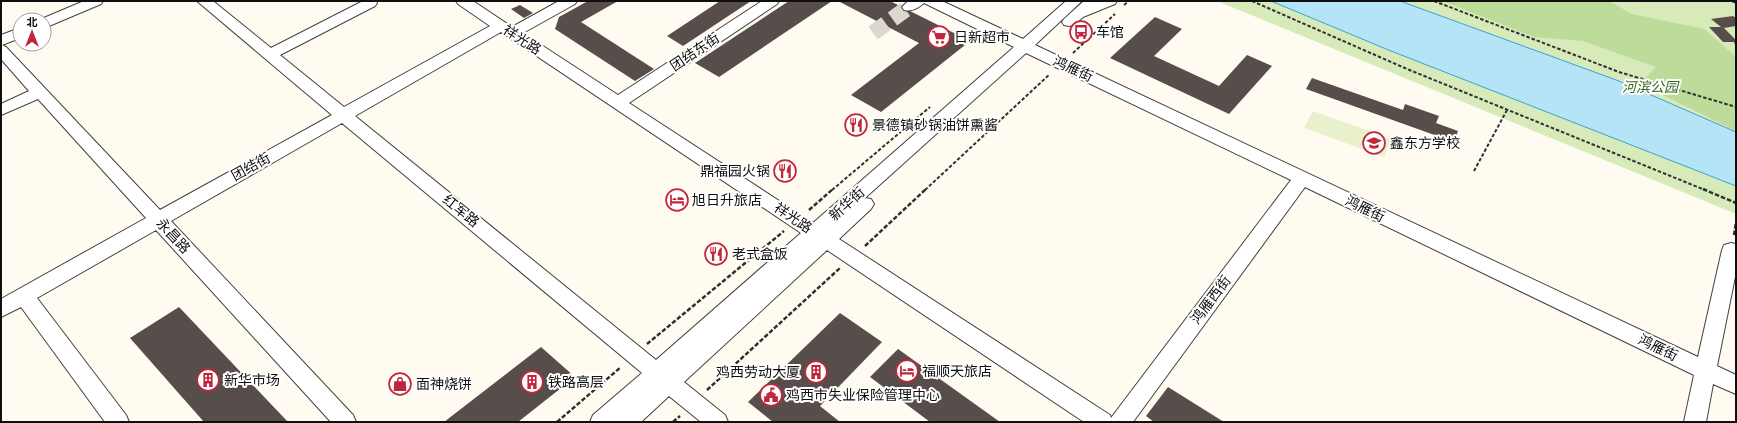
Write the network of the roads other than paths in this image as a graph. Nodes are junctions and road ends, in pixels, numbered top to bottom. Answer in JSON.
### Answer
{"nodes":[{"id":1,"x":96,"y":1,"type":"edge"},
{"id":2,"x":204,"y":1,"type":"edge"},
{"id":3,"x":463,"y":1,"type":"edge"},
{"id":4,"x":570,"y":1,"type":"edge"},
{"id":5,"x":772,"y":1,"type":"edge"},
{"id":6,"x":930,"y":1,"type":"edge"},
{"id":7,"x":1092,"y":1,"type":"edge"},
{"id":8,"x":370,"y":3,"type":"dead end"},
{"id":9,"x":1117,"y":6,"type":"edge"},
{"id":10,"x":1075,"y":9,"type":"edge"},
{"id":11,"x":52,"y":20,"type":"edge"},
{"id":12,"x":507,"y":30,"type":"junction"},
{"id":13,"x":12,"y":36,"type":"edge"},
{"id":14,"x":1,"y":41,"type":"edge"},
{"id":15,"x":1030,"y":49,"type":"junction"},
{"id":16,"x":1,"y":50,"type":"edge"},
{"id":17,"x":269,"y":54,"type":"junction"},
{"id":18,"x":40,"y":92,"type":"junction"},
{"id":19,"x":618,"y":103,"type":"junction"},
{"id":20,"x":1,"y":110,"type":"edge"},
{"id":21,"x":343,"y":115,"type":"junction"},
{"id":22,"x":1302,"y":178,"type":"junction"},
{"id":23,"x":158,"y":219,"type":"junction"},
{"id":24,"x":820,"y":236,"type":"junction"},
{"id":25,"x":1734,"y":250,"type":"edge"},
{"id":26,"x":24,"y":296,"type":"junction"},
{"id":27,"x":1,"y":309,"type":"edge"},
{"id":28,"x":1706,"y":372,"type":"junction"},
{"id":29,"x":663,"y":378,"type":"junction"},
{"id":30,"x":1736,"y":385,"type":"edge"},
{"id":31,"x":118,"y":422,"type":"edge"},
{"id":32,"x":345,"y":422,"type":"edge"},
{"id":33,"x":601,"y":422,"type":"edge"},
{"id":34,"x":626,"y":422,"type":"edge"},
{"id":35,"x":717,"y":422,"type":"edge"},
{"id":36,"x":1102,"y":422,"type":"edge"},
{"id":37,"x":1120,"y":422,"type":"edge"},
{"id":38,"x":1695,"y":422,"type":"edge"}],
"edges":[{"from":1,"to":11,"type":"street"},
{"from":2,"to":17,"type":"street","name":"红军路"},
{"from":3,"to":12,"type":"street","name":"祥光路"},
{"from":4,"to":12,"type":"street","name":"团结街"},
{"from":5,"to":19,"type":"street","name":"团结东街"},
{"from":6,"to":15,"type":"street","name":"鸿雁街"},
{"from":7,"to":10,"type":"street","name":"新华街"},
{"from":8,"to":17,"type":"street"},
{"from":9,"to":10,"type":"street"},
{"from":10,"to":15,"type":"street","name":"新华街"},
{"from":12,"to":19,"type":"street","name":"祥光路"},
{"from":12,"to":21,"type":"street","name":"团结街"},
{"from":13,"to":14,"type":"street"},
{"from":15,"to":22,"type":"street","name":"鸿雁街"},
{"from":15,"to":24,"type":"street","name":"新华街"},
{"from":16,"to":18,"type":"street","name":"永昌路"},
{"from":17,"to":21,"type":"street","name":"红军路"},
{"from":18,"to":20,"type":"street"},
{"from":18,"to":23,"type":"street","name":"永昌路"},
{"from":19,"to":24,"type":"street","name":"祥光路"},
{"from":21,"to":23,"type":"street","name":"团结街"},
{"from":21,"to":29,"type":"street","name":"红军路"},
{"from":22,"to":28,"type":"street","name":"鸿雁街"},
{"from":22,"to":37,"type":"street","name":"鸿雁西街"},
{"from":23,"to":26,"type":"street","name":"团结街"},
{"from":23,"to":32,"type":"street","name":"永昌路"},
{"from":24,"to":29,"type":"street","name":"新华街"},
{"from":24,"to":36,"type":"street","name":"祥光路"},
{"from":25,"to":28,"type":"street"},
{"from":26,"to":27,"type":"street","name":"团结街"},
{"from":26,"to":31,"type":"street"},
{"from":28,"to":30,"type":"street","name":"鸿雁街"},
{"from":28,"to":38,"type":"street"},
{"from":29,"to":33,"type":"street","name":"新华街"},
{"from":29,"to":34,"type":"street","name":"新华街"},
{"from":29,"to":35,"type":"street","name":"红军路"}]}
